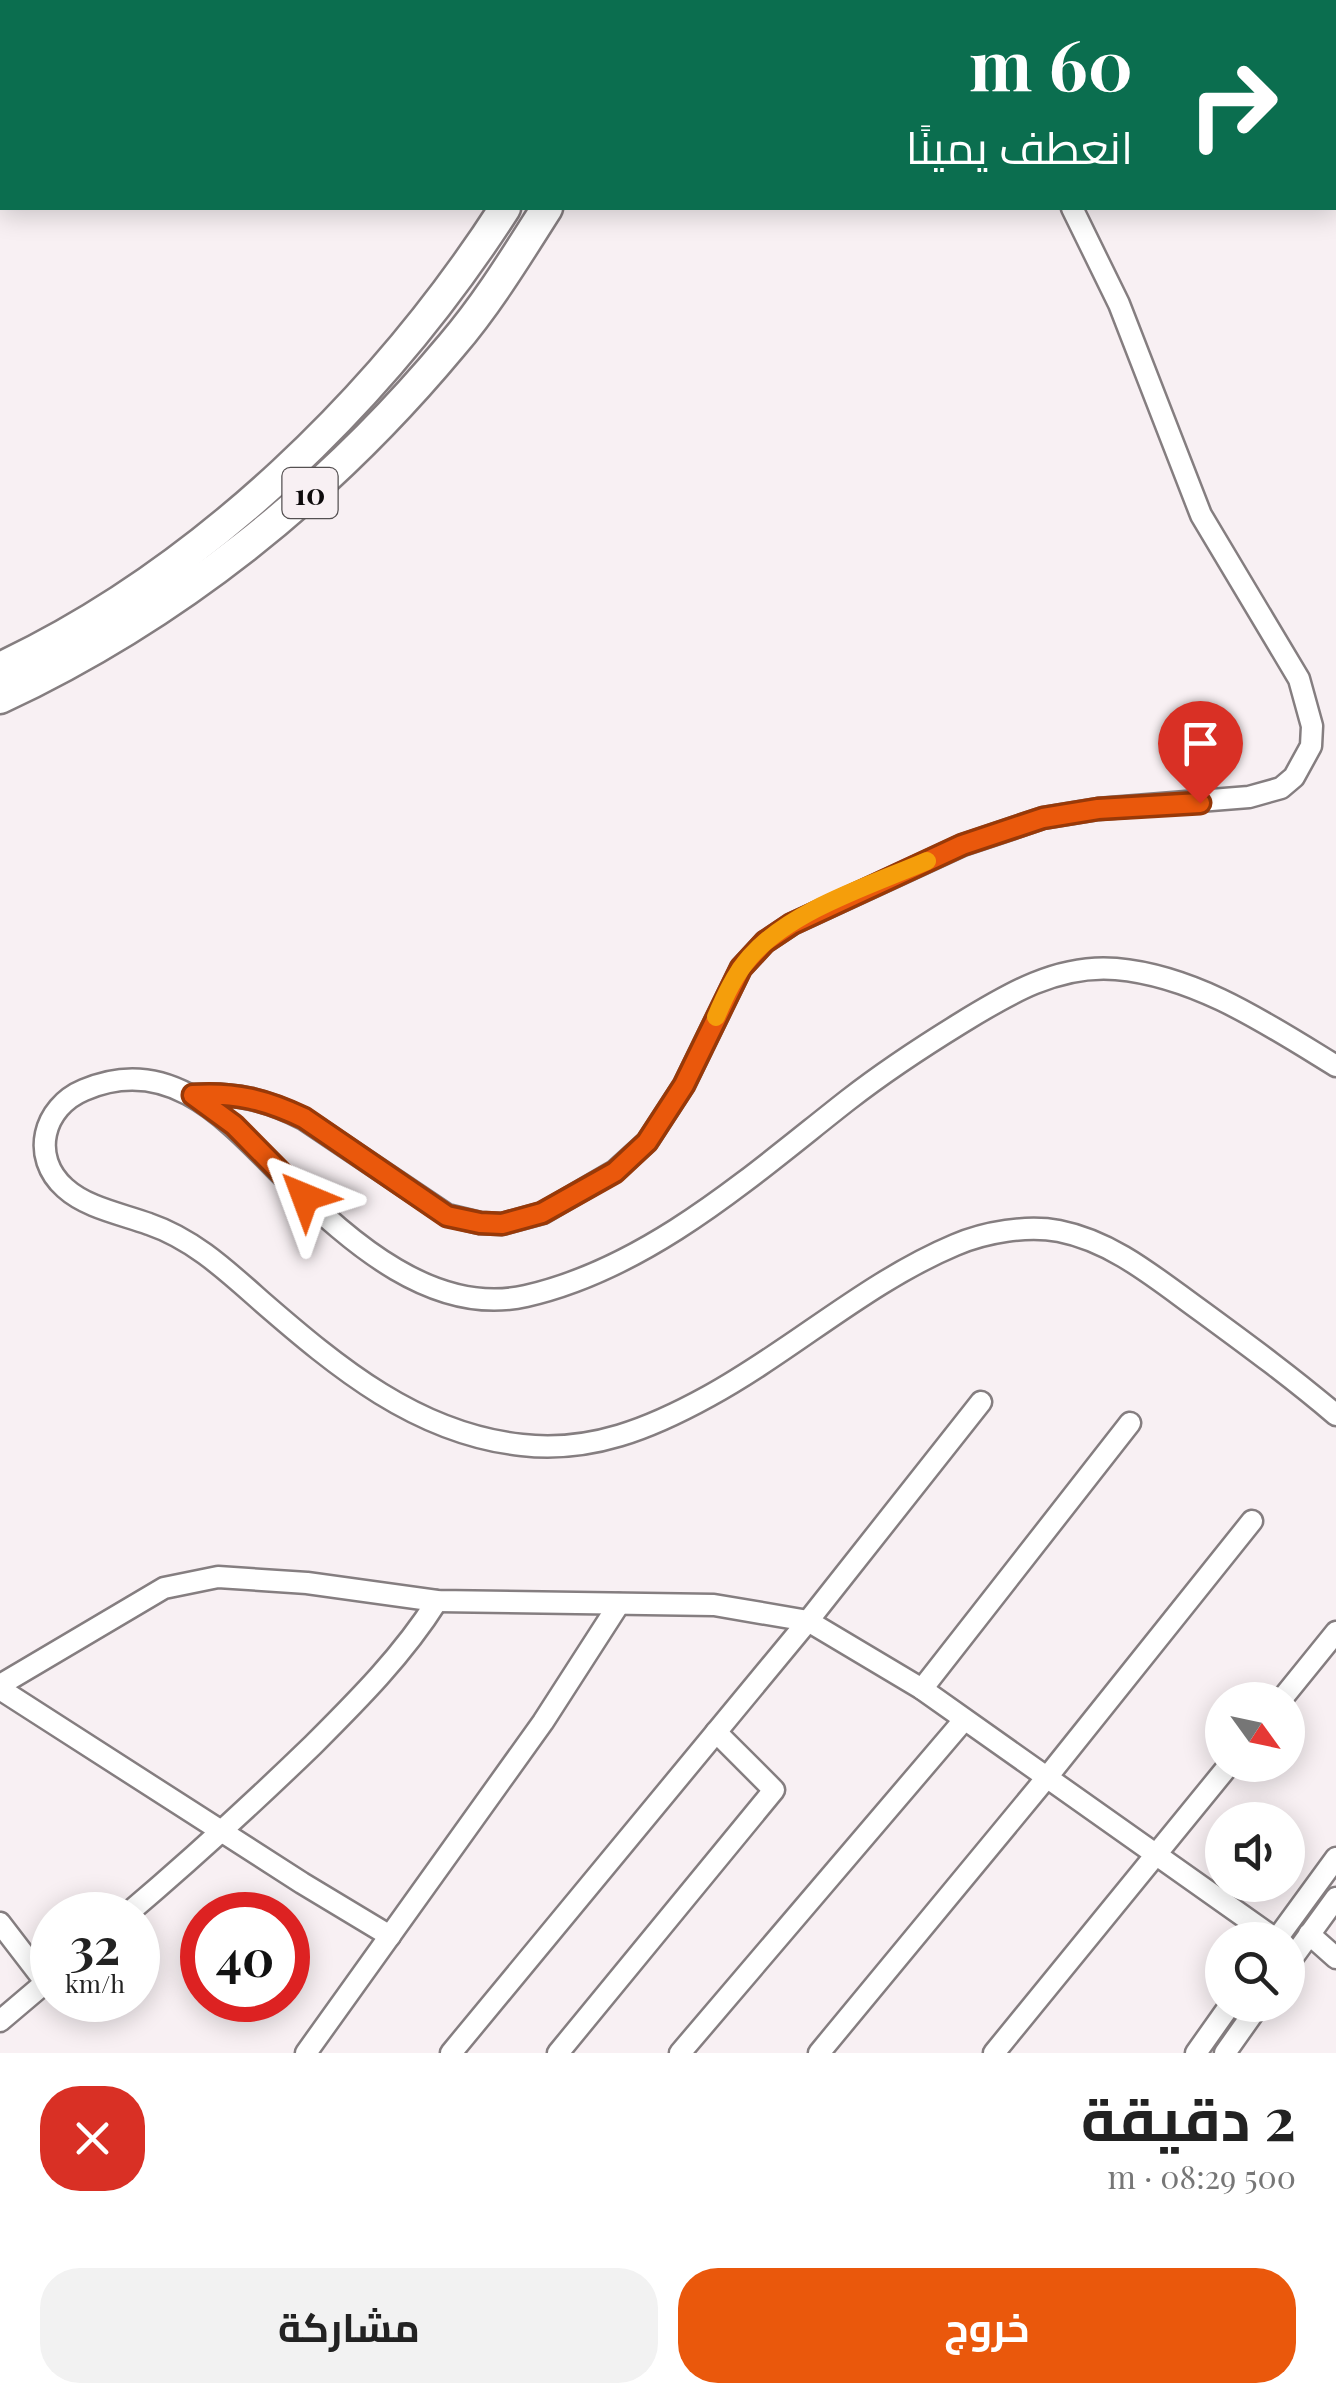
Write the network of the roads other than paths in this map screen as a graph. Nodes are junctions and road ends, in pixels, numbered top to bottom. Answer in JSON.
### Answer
{"nodes":[{"id":1,"x":504,"y":210,"type":"edge"},
{"id":2,"x":546,"y":210,"type":"edge"},
{"id":3,"x":1073,"y":210,"type":"edge"},
{"id":4,"x":421,"y":322,"type":"junction"},
{"id":5,"x":452,"y":346,"type":"junction"},
{"id":6,"x":0,"y":668,"type":"edge"},
{"id":7,"x":0,"y":698,"type":"edge"},
{"id":8,"x":1336,"y":1066,"type":"edge"},
{"id":9,"x":193,"y":1095,"type":"junction"},
{"id":10,"x":981,"y":1402,"type":"dead end"},
{"id":11,"x":1336,"y":1415,"type":"edge"},
{"id":12,"x":1130,"y":1423,"type":"dead end"},
{"id":13,"x":1252,"y":1521,"type":"dead end"},
{"id":14,"x":437,"y":1601,"type":"junction"},
{"id":15,"x":619,"y":1604,"type":"junction"},
{"id":16,"x":808,"y":1621,"type":"junction"},
{"id":17,"x":1336,"y":1632,"type":"edge"},
{"id":18,"x":1296,"y":1682,"type":"edge"},
{"id":19,"x":0,"y":1687,"type":"edge"},
{"id":20,"x":922,"y":1689,"type":"junction"},
{"id":21,"x":964,"y":1720,"type":"junction"},
{"id":22,"x":716,"y":1732,"type":"junction"},
{"id":23,"x":1048,"y":1776,"type":"junction"},
{"id":24,"x":1215,"y":1782,"type":"edge"},
{"id":25,"x":225,"y":1832,"type":"junction"},
{"id":26,"x":1156,"y":1856,"type":"junction"},
{"id":27,"x":1336,"y":1858,"type":"edge"},
{"id":28,"x":153,"y":1892,"type":"edge"},
{"id":29,"x":1336,"y":1898,"type":"edge"},
{"id":30,"x":1250,"y":1922,"type":"edge"},
{"id":31,"x":1289,"y":1922,"type":"edge"},
{"id":32,"x":0,"y":1923,"type":"edge"},
{"id":33,"x":1309,"y":1934,"type":"junction"},
{"id":34,"x":390,"y":1936,"type":"junction"},
{"id":35,"x":1305,"y":1938,"type":"edge"},
{"id":36,"x":30,"y":1958,"type":"edge"},
{"id":37,"x":1336,"y":1958,"type":"edge"},
{"id":38,"x":30,"y":1996,"type":"edge"},
{"id":39,"x":0,"y":2021,"type":"edge"},
{"id":40,"x":1218,"y":2022,"type":"edge"},
{"id":41,"x":1247,"y":2022,"type":"edge"},
{"id":42,"x":306,"y":2053,"type":"edge"},
{"id":43,"x":451,"y":2053,"type":"edge"},
{"id":44,"x":558,"y":2053,"type":"edge"},
{"id":45,"x":680,"y":2053,"type":"edge"},
{"id":46,"x":819,"y":2053,"type":"edge"},
{"id":47,"x":994,"y":2053,"type":"edge"},
{"id":48,"x":1196,"y":2053,"type":"edge"},
{"id":49,"x":1225,"y":2053,"type":"edge"}],
"edges":[{"from":1,"to":4,"type":"highway","number":"10"},
{"from":2,"to":5,"type":"highway","number":"10"},
{"from":3,"to":9,"type":"street"},
{"from":4,"to":5,"type":"highway"},
{"from":4,"to":6,"type":"highway","number":"10"},
{"from":5,"to":7,"type":"highway","number":"10"},
{"from":8,"to":9,"type":"street"},
{"from":9,"to":11,"type":"street"},
{"from":10,"to":16,"type":"street"},
{"from":12,"to":20,"type":"street"},
{"from":13,"to":23,"type":"street"},
{"from":14,"to":15,"type":"street"},
{"from":14,"to":19,"type":"street"},
{"from":14,"to":25,"type":"street"},
{"from":15,"to":16,"type":"street"},
{"from":15,"to":34,"type":"street"},
{"from":16,"to":20,"type":"street"},
{"from":16,"to":22,"type":"street"},
{"from":17,"to":18,"type":"street"},
{"from":19,"to":25,"type":"street"},
{"from":20,"to":21,"type":"street"},
{"from":21,"to":23,"type":"street"},
{"from":21,"to":45,"type":"street"},
{"from":22,"to":43,"type":"street"},
{"from":22,"to":44,"type":"street"},
{"from":23,"to":26,"type":"street"},
{"from":23,"to":46,"type":"street"},
{"from":24,"to":26,"type":"street"},
{"from":25,"to":28,"type":"street"},
{"from":25,"to":34,"type":"street"},
{"from":26,"to":30,"type":"street"},
{"from":26,"to":47,"type":"street"},
{"from":27,"to":31,"type":"street"},
{"from":29,"to":33,"type":"street"},
{"from":32,"to":36,"type":"street"},
{"from":33,"to":35,"type":"street"},
{"from":33,"to":37,"type":"street"},
{"from":34,"to":42,"type":"street"},
{"from":38,"to":39,"type":"street"},
{"from":40,"to":48,"type":"street"},
{"from":41,"to":49,"type":"street"}]}
